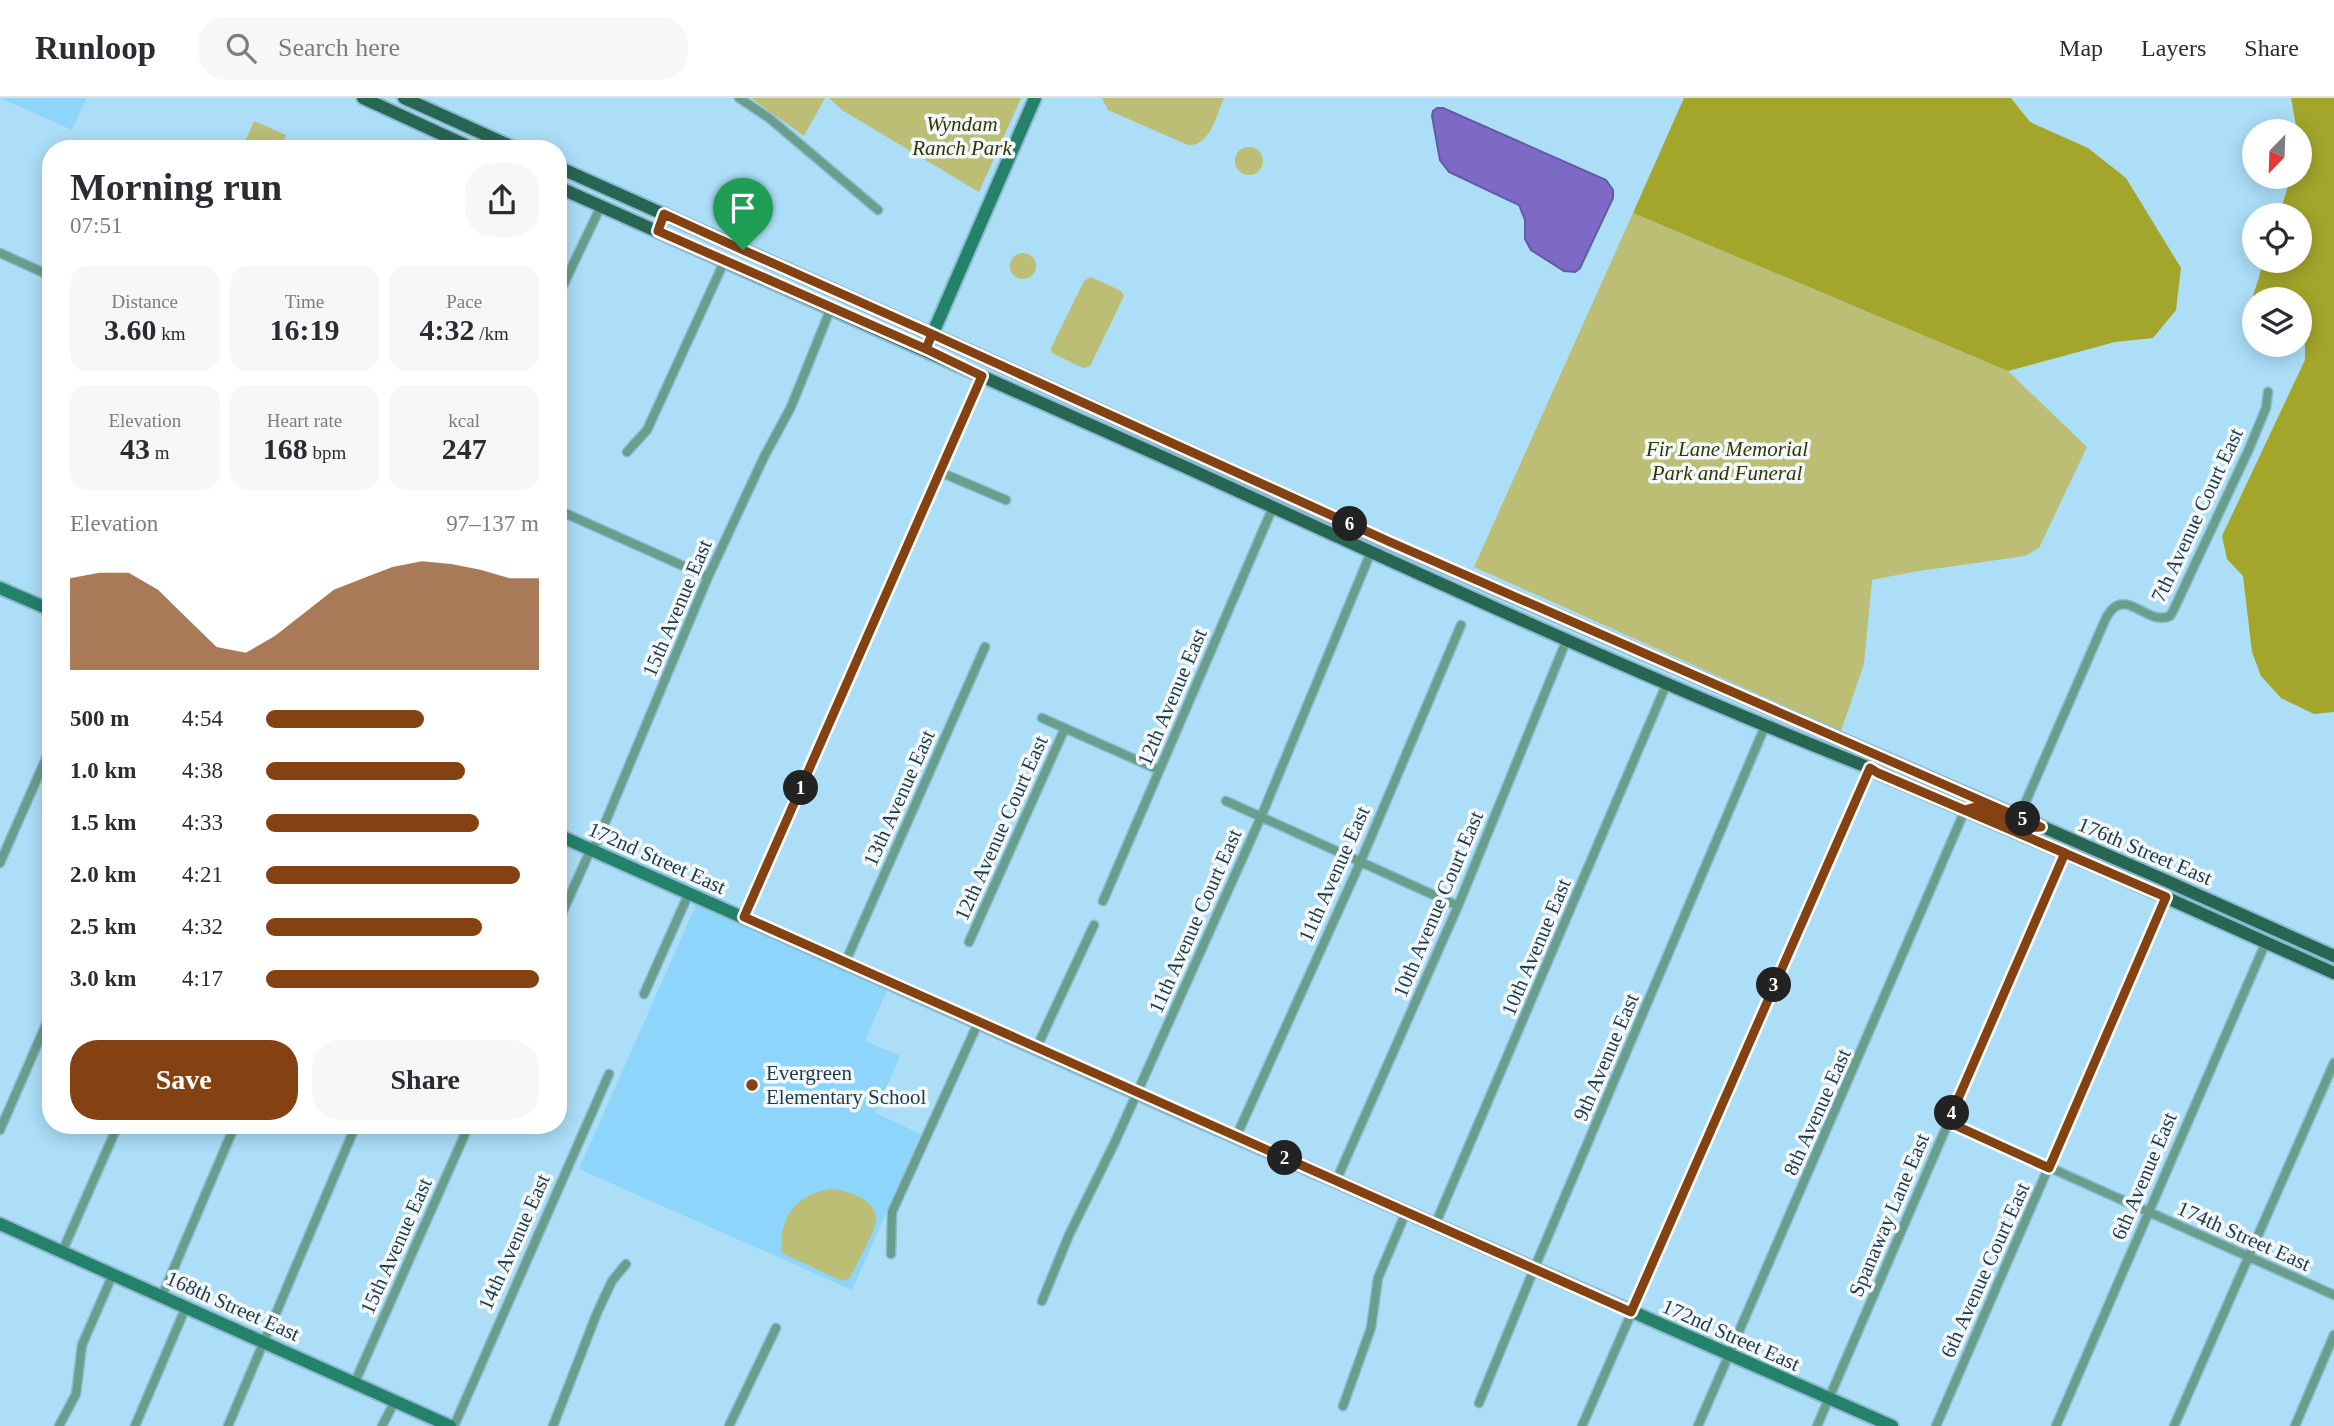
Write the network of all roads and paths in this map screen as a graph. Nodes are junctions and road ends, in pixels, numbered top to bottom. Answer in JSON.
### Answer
{"nodes":[{"id":1,"x":363,"y":98,"type":"edge"},
{"id":2,"x":380,"y":98,"type":"edge"},
{"id":3,"x":404,"y":98,"type":"edge"},
{"id":4,"x":738,"y":98,"type":"edge"},
{"id":5,"x":1035,"y":98,"type":"edge"},
{"id":6,"x":440,"y":114,"type":"junction"},
{"id":7,"x":454,"y":140,"type":"edge"},
{"id":8,"x":497,"y":140,"type":"edge"},
{"id":9,"x":567,"y":171,"type":"edge"},
{"id":10,"x":567,"y":191,"type":"edge"},
{"id":11,"x":601,"y":206,"type":"junction"},
{"id":12,"x":878,"y":210,"type":"dead end"},
{"id":13,"x":664,"y":214,"type":"junction"},
{"id":14,"x":658,"y":231,"type":"junction"},
{"id":15,"x":0,"y":253,"type":"edge"},
{"id":16,"x":725,"y":260,"type":"junction"},
{"id":17,"x":42,"y":272,"type":"edge"},
{"id":18,"x":567,"y":277,"type":"edge"},
{"id":19,"x":831,"y":308,"type":"junction"},
{"id":20,"x":932,"y":334,"type":"junction"},
{"id":21,"x":926,"y":349,"type":"junction"},
{"id":22,"x":982,"y":376,"type":"junction"},
{"id":23,"x":2268,"y":392,"type":"dead end"},
{"id":24,"x":1097,"y":411,"type":"junction"},
{"id":25,"x":627,"y":452,"type":"dead end"},
{"id":26,"x":940,"y":472,"type":"junction"},
{"id":27,"x":1006,"y":500,"type":"dead end"},
{"id":28,"x":1273,"y":507,"type":"junction"},
{"id":29,"x":567,"y":514,"type":"edge"},
{"id":30,"x":1371,"y":552,"type":"junction"},
{"id":31,"x":1455,"y":571,"type":"junction"},
{"id":32,"x":708,"y":577,"type":"junction"},
{"id":33,"x":0,"y":589,"type":"edge"},
{"id":34,"x":42,"y":606,"type":"edge"},
{"id":35,"x":1461,"y":625,"type":"dead end"},
{"id":36,"x":1567,"y":639,"type":"junction"},
{"id":37,"x":985,"y":647,"type":"dead end"},
{"id":38,"x":1667,"y":683,"type":"junction"},
{"id":39,"x":1042,"y":718,"type":"dead end"},
{"id":40,"x":1766,"y":724,"type":"junction"},
{"id":41,"x":1065,"y":728,"type":"junction"},
{"id":42,"x":42,"y":767,"type":"edge"},
{"id":43,"x":1870,"y":768,"type":"junction"},
{"id":44,"x":1159,"y":770,"type":"junction"},
{"id":45,"x":1942,"y":784,"type":"junction"},
{"id":46,"x":1226,"y":801,"type":"dead end"},
{"id":47,"x":1965,"y":810,"type":"junction"},
{"id":48,"x":1261,"y":817,"type":"junction"},
{"id":49,"x":2019,"y":817,"type":"junction"},
{"id":50,"x":2041,"y":827,"type":"junction"},
{"id":51,"x":567,"y":839,"type":"edge"},
{"id":52,"x":591,"y":849,"type":"junction"},
{"id":53,"x":2065,"y":853,"type":"junction"},
{"id":54,"x":0,"y":863,"type":"edge"},
{"id":55,"x":1360,"y":863,"type":"junction"},
{"id":56,"x":689,"y":893,"type":"junction"},
{"id":57,"x":2166,"y":897,"type":"junction"},
{"id":58,"x":1103,"y":901,"type":"dead end"},
{"id":59,"x":567,"y":902,"type":"edge"},
{"id":60,"x":1458,"y":905,"type":"junction"},
{"id":61,"x":744,"y":917,"type":"junction"},
{"id":62,"x":1094,"y":925,"type":"dead end"},
{"id":63,"x":969,"y":942,"type":"dead end"},
{"id":64,"x":2266,"y":942,"type":"junction"},
{"id":65,"x":2334,"y":956,"type":"edge"},
{"id":66,"x":845,"y":962,"type":"junction"},
{"id":67,"x":2334,"y":964,"type":"edge"},
{"id":68,"x":2334,"y":973,"type":"edge"},
{"id":69,"x":644,"y":994,"type":"dead end"},
{"id":70,"x":978,"y":1023,"type":"junction"},
{"id":71,"x":42,"y":1034,"type":"edge"},
{"id":72,"x":1036,"y":1049,"type":"junction"},
{"id":73,"x":2334,"y":1063,"type":"edge"},
{"id":74,"x":610,"y":1074,"type":"dead end"},
{"id":75,"x":1136,"y":1093,"type":"junction"},
{"id":76,"x":1948,"y":1122,"type":"junction"},
{"id":77,"x":0,"y":1130,"type":"edge"},
{"id":78,"x":114,"y":1134,"type":"edge"},
{"id":79,"x":232,"y":1134,"type":"edge"},
{"id":80,"x":352,"y":1134,"type":"edge"},
{"id":81,"x":465,"y":1134,"type":"edge"},
{"id":82,"x":1236,"y":1136,"type":"junction"},
{"id":83,"x":2049,"y":1168,"type":"junction"},
{"id":84,"x":1336,"y":1181,"type":"junction"},
{"id":85,"x":1406,"y":1212,"type":"junction"},
{"id":86,"x":2147,"y":1213,"type":"junction"},
{"id":87,"x":0,"y":1224,"type":"edge"},
{"id":88,"x":1435,"y":1225,"type":"junction"},
{"id":89,"x":62,"y":1252,"type":"junction"},
{"id":90,"x":891,"y":1254,"type":"dead end"},
{"id":91,"x":2249,"y":1257,"type":"junction"},
{"id":92,"x":626,"y":1264,"type":"dead end"},
{"id":93,"x":1534,"y":1269,"type":"junction"},
{"id":94,"x":113,"y":1274,"type":"junction"},
{"id":95,"x":2334,"y":1295,"type":"edge"},
{"id":96,"x":162,"y":1296,"type":"junction"},
{"id":97,"x":1042,"y":1301,"type":"dead end"},
{"id":98,"x":186,"y":1307,"type":"junction"},
{"id":99,"x":1631,"y":1312,"type":"junction"},
{"id":100,"x":776,"y":1328,"type":"dead end"},
{"id":101,"x":2334,"y":1335,"type":"edge"},
{"id":102,"x":264,"y":1341,"type":"junction"},
{"id":103,"x":1729,"y":1355,"type":"junction"},
{"id":104,"x":355,"y":1382,"type":"junction"},
{"id":105,"x":1829,"y":1399,"type":"junction"},
{"id":106,"x":395,"y":1401,"type":"junction"},
{"id":107,"x":1479,"y":1403,"type":"dead end"},
{"id":108,"x":1343,"y":1406,"type":"dead end"},
{"id":109,"x":60,"y":1426,"type":"edge"},
{"id":110,"x":135,"y":1426,"type":"edge"},
{"id":111,"x":228,"y":1426,"type":"edge"},
{"id":112,"x":382,"y":1426,"type":"edge"},
{"id":113,"x":452,"y":1426,"type":"edge"},
{"id":114,"x":553,"y":1426,"type":"edge"},
{"id":115,"x":729,"y":1426,"type":"edge"},
{"id":116,"x":1582,"y":1426,"type":"edge"},
{"id":117,"x":1698,"y":1426,"type":"edge"},
{"id":118,"x":1816,"y":1426,"type":"edge"},
{"id":119,"x":1892,"y":1426,"type":"edge"},
{"id":120,"x":1936,"y":1426,"type":"edge"},
{"id":121,"x":2056,"y":1426,"type":"edge"},
{"id":122,"x":2174,"y":1426,"type":"edge"},
{"id":123,"x":2295,"y":1426,"type":"edge"}],
"edges":[{"from":1,"to":7,"type":"main road"},
{"from":2,"to":6,"type":"main road"},
{"from":3,"to":6,"type":"main road"},
{"from":4,"to":12,"type":"street"},
{"from":5,"to":20,"type":"street"},
{"from":6,"to":8,"type":"main road"},
{"from":9,"to":13,"type":"main road","name":"176th Street East"},
{"from":10,"to":11,"type":"main road","name":"176th Street East"},
{"from":11,"to":14,"type":"main road","name":"176th Street East"},
{"from":11,"to":18,"type":"street"},
{"from":13,"to":14,"type":"main road"},
{"from":13,"to":20,"type":"main road","name":"176th Street East"},
{"from":14,"to":16,"type":"main road","name":"176th Street East"},
{"from":15,"to":17,"type":"street"},
{"from":16,"to":19,"type":"main road","name":"176th Street East"},
{"from":16,"to":25,"type":"street"},
{"from":19,"to":21,"type":"main road","name":"176th Street East"},
{"from":19,"to":32,"type":"street","name":"15th Avenue East"},
{"from":20,"to":21,"type":"street"},
{"from":20,"to":24,"type":"main road","name":"176th Street East"},
{"from":21,"to":22,"type":"main road","name":"176th Street East"},
{"from":22,"to":24,"type":"main road"},
{"from":22,"to":26,"type":"street"},
{"from":22,"to":28,"type":"main road","name":"176th Street East"},
{"from":23,"to":49,"type":"street","name":"7th Avenue Court East"},
{"from":24,"to":31,"type":"main road","name":"176th Street East"},
{"from":26,"to":27,"type":"street"},
{"from":26,"to":61,"type":"street"},
{"from":28,"to":30,"type":"main road","name":"176th Street East"},
{"from":28,"to":44,"type":"street","name":"12th Avenue East"},
{"from":29,"to":32,"type":"street"},
{"from":30,"to":31,"type":"main road"},
{"from":30,"to":36,"type":"main road","name":"176th Street East"},
{"from":30,"to":48,"type":"street","name":"11th Avenue Court East"},
{"from":31,"to":45,"type":"main road","name":"176th Street East"},
{"from":32,"to":52,"type":"street","name":"15th Avenue East"},
{"from":33,"to":34,"type":"street"},
{"from":35,"to":55,"type":"street","name":"11th Avenue East"},
{"from":36,"to":38,"type":"main road","name":"176th Street East"},
{"from":36,"to":60,"type":"street","name":"10th Avenue Court East"},
{"from":37,"to":66,"type":"street","name":"13th Avenue East"},
{"from":38,"to":40,"type":"main road","name":"176th Street East"},
{"from":38,"to":88,"type":"street","name":"10th Avenue East"},
{"from":39,"to":41,"type":"street"},
{"from":40,"to":43,"type":"main road","name":"176th Street East"},
{"from":40,"to":93,"type":"street","name":"9th Avenue East"},
{"from":41,"to":44,"type":"street"},
{"from":41,"to":63,"type":"street","name":"12th Avenue Court East"},
{"from":42,"to":54,"type":"street"},
{"from":43,"to":45,"type":"main road"},
{"from":43,"to":47,"type":"main road","name":"176th Street East"},
{"from":43,"to":99,"type":"street"},
{"from":44,"to":58,"type":"street","name":"12th Avenue East"},
{"from":45,"to":49,"type":"main road","name":"176th Street East"},
{"from":46,"to":48,"type":"street"},
{"from":47,"to":50,"type":"main road"},
{"from":47,"to":53,"type":"main road","name":"176th Street East"},
{"from":47,"to":103,"type":"street","name":"8th Avenue East"},
{"from":48,"to":55,"type":"street"},
{"from":48,"to":75,"type":"street","name":"11th Avenue Court East"},
{"from":49,"to":50,"type":"main road","name":"176th Street East"},
{"from":50,"to":65,"type":"main road","name":"176th Street East"},
{"from":51,"to":52,"type":"street","name":"172nd Street East"},
{"from":52,"to":56,"type":"street","name":"172nd Street East"},
{"from":52,"to":59,"type":"street","name":"15th Avenue East"},
{"from":53,"to":57,"type":"main road","name":"176th Street East"},
{"from":53,"to":76,"type":"street","name":"Spanaway Lane East"},
{"from":55,"to":60,"type":"street"},
{"from":55,"to":82,"type":"street","name":"11th Avenue East"},
{"from":56,"to":61,"type":"street","name":"172nd Street East"},
{"from":56,"to":69,"type":"street"},
{"from":57,"to":64,"type":"main road","name":"176th Street East"},
{"from":57,"to":83,"type":"street","name":"6th Avenue Court East"},
{"from":60,"to":84,"type":"street","name":"10th Avenue Court East"},
{"from":61,"to":66,"type":"street","name":"172nd Street East"},
{"from":62,"to":72,"type":"street"},
{"from":64,"to":67,"type":"main road"},
{"from":64,"to":68,"type":"main road","name":"176th Street East"},
{"from":64,"to":86,"type":"street","name":"6th Avenue East"},
{"from":66,"to":70,"type":"street","name":"172nd Street East"},
{"from":70,"to":72,"type":"street","name":"172nd Street East"},
{"from":70,"to":90,"type":"street"},
{"from":71,"to":77,"type":"street"},
{"from":72,"to":75,"type":"street","name":"172nd Street East"},
{"from":73,"to":91,"type":"street"},
{"from":74,"to":113,"type":"street","name":"14th Avenue East"},
{"from":75,"to":82,"type":"street","name":"172nd Street East"},
{"from":75,"to":97,"type":"street","name":"11th Avenue Court East"},
{"from":76,"to":83,"type":"street","name":"174th Street East"},
{"from":76,"to":105,"type":"street","name":"Spanaway Lane East"},
{"from":78,"to":89,"type":"street"},
{"from":79,"to":96,"type":"street"},
{"from":80,"to":102,"type":"street"},
{"from":81,"to":104,"type":"street","name":"15th Avenue East"},
{"from":82,"to":84,"type":"street","name":"172nd Street East"},
{"from":83,"to":86,"type":"street","name":"174th Street East"},
{"from":83,"to":120,"type":"street","name":"6th Avenue Court East"},
{"from":84,"to":85,"type":"street","name":"172nd Street East"},
{"from":85,"to":88,"type":"street","name":"172nd Street East"},
{"from":85,"to":108,"type":"street"},
{"from":86,"to":91,"type":"street","name":"174th Street East"},
{"from":86,"to":121,"type":"street","name":"6th Avenue East"},
{"from":87,"to":89,"type":"street","name":"168th Street East"},
{"from":88,"to":93,"type":"street","name":"172nd Street East"},
{"from":89,"to":94,"type":"street","name":"168th Street East"},
{"from":91,"to":95,"type":"street","name":"174th Street East"},
{"from":91,"to":122,"type":"street"},
{"from":92,"to":114,"type":"street"},
{"from":93,"to":99,"type":"street","name":"172nd Street East"},
{"from":93,"to":107,"type":"street","name":"9th Avenue East"},
{"from":94,"to":96,"type":"street","name":"168th Street East"},
{"from":94,"to":109,"type":"street"},
{"from":96,"to":98,"type":"street","name":"168th Street East"},
{"from":98,"to":102,"type":"street","name":"168th Street East"},
{"from":98,"to":110,"type":"street"},
{"from":99,"to":103,"type":"street","name":"172nd Street East"},
{"from":99,"to":116,"type":"street"},
{"from":100,"to":115,"type":"street"},
{"from":101,"to":123,"type":"street"},
{"from":102,"to":104,"type":"street","name":"168th Street East"},
{"from":102,"to":111,"type":"street"},
{"from":103,"to":105,"type":"street","name":"172nd Street East"},
{"from":103,"to":117,"type":"street","name":"8th Avenue East"},
{"from":104,"to":106,"type":"street","name":"168th Street East"},
{"from":105,"to":118,"type":"street","name":"Spanaway Lane East"},
{"from":105,"to":119,"type":"street","name":"172nd Street East"},
{"from":106,"to":112,"type":"street"},
{"from":106,"to":113,"type":"street","name":"168th Street East"}]}
